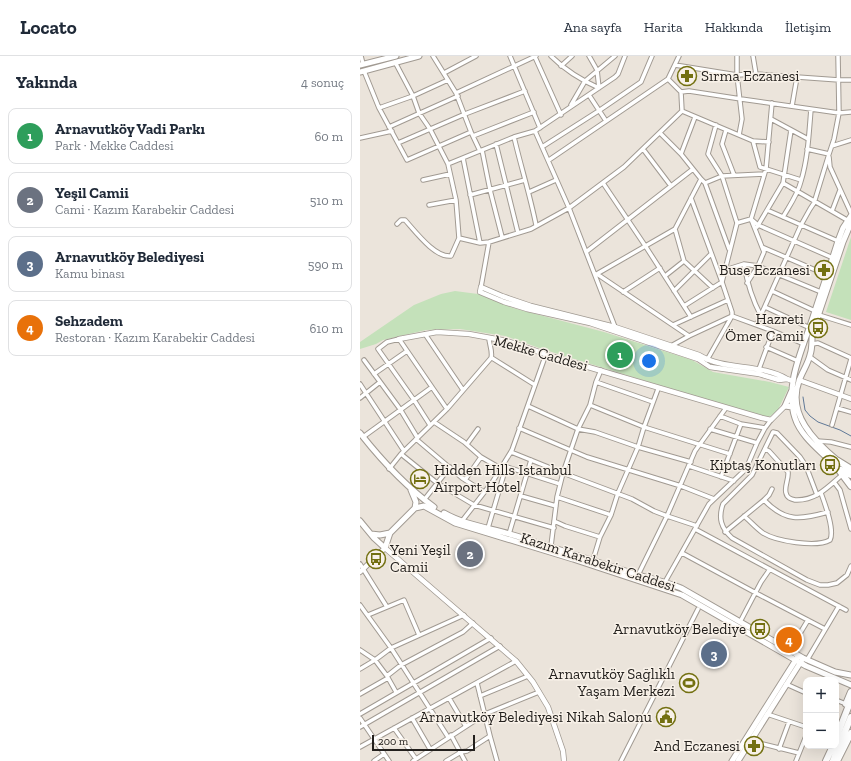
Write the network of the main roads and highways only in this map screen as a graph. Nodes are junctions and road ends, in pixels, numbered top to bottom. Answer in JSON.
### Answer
{"nodes":[{"id":1,"x":396,"y":56,"type":"edge"},
{"id":2,"x":419,"y":56,"type":"edge"},
{"id":3,"x":362,"y":64,"type":"edge"},
{"id":4,"x":362,"y":72,"type":"edge"},
{"id":5,"x":850,"y":218,"type":"edge"},
{"id":6,"x":480,"y":289,"type":"road end"},
{"id":7,"x":817,"y":313,"type":"junction"},
{"id":8,"x":614,"y":329,"type":"junction"},
{"id":9,"x":399,"y":339,"type":"road end"},
{"id":10,"x":804,"y":344,"type":"junction"},
{"id":11,"x":812,"y":344,"type":"junction"},
{"id":12,"x":799,"y":361,"type":"junction"},
{"id":13,"x":706,"y":362,"type":"junction"},
{"id":14,"x":806,"y":366,"type":"junction"},
{"id":15,"x":787,"y":379,"type":"junction"},
{"id":16,"x":799,"y":380,"type":"junction"},
{"id":17,"x":793,"y":381,"type":"junction"},
{"id":18,"x":792,"y":389,"type":"junction"},
{"id":19,"x":851,"y":399,"type":"edge"},
{"id":20,"x":785,"y":406,"type":"junction"},
{"id":21,"x":792,"y":407,"type":"junction"},
{"id":22,"x":361,"y":435,"type":"edge"},
{"id":23,"x":836,"y":463,"type":"junction"},
{"id":24,"x":851,"y":469,"type":"edge"},
{"id":25,"x":841,"y":472,"type":"junction"},
{"id":26,"x":851,"y":475,"type":"edge"},
{"id":27,"x":851,"y":486,"type":"edge"},
{"id":28,"x":409,"y":487,"type":"junction"},
{"id":29,"x":415,"y":508,"type":"junction"},
{"id":30,"x":360,"y":521,"type":"edge"},
{"id":31,"x":370,"y":533,"type":"junction"},
{"id":32,"x":390,"y":533,"type":"junction"},
{"id":33,"x":385,"y":548,"type":"junction"},
{"id":34,"x":362,"y":570,"type":"edge"},
{"id":35,"x":701,"y":605,"type":"junction"},
{"id":36,"x":801,"y":659,"type":"junction"},
{"id":37,"x":851,"y":675,"type":"edge"},
{"id":38,"x":851,"y":685,"type":"edge"},
{"id":39,"x":851,"y":692,"type":"edge"},
{"id":40,"x":849,"y":702,"type":"edge"},
{"id":41,"x":851,"y":717,"type":"edge"},
{"id":42,"x":839,"y":723,"type":"edge"},
{"id":43,"x":839,"y":730,"type":"edge"},
{"id":44,"x":851,"y":733,"type":"edge"},
{"id":45,"x":744,"y":747,"type":"junction"},
{"id":46,"x":828,"y":749,"type":"edge"},
{"id":47,"x":832,"y":749,"type":"edge"},
{"id":48,"x":564,"y":761,"type":"edge"},
{"id":49,"x":732,"y":761,"type":"edge"},
{"id":50,"x":738,"y":761,"type":"edge"},
{"id":51,"x":823,"y":761,"type":"edge"},
{"id":52,"x":826,"y":761,"type":"edge"},
{"id":53,"x":833,"y":761,"type":"edge"},
{"id":54,"x":837,"y":761,"type":"edge"}],
"edges":[{"from":1,"to":3,"type":"main road"},
{"from":2,"to":4,"type":"main road"},
{"from":5,"to":7,"type":"main road"},
{"from":5,"to":7,"type":"main road"},
{"from":6,"to":8,"type":"main road"},
{"from":7,"to":10,"type":"main road"},
{"from":7,"to":11,"type":"main road"},
{"from":8,"to":13,"type":"main road"},
{"from":8,"to":13,"type":"main road"},
{"from":9,"to":20,"type":"main road","name":"Mekke Caddesi"},
{"from":10,"to":11,"type":"main road"},
{"from":10,"to":12,"type":"main road"},
{"from":11,"to":14,"type":"main road"},
{"from":12,"to":14,"type":"main road"},
{"from":12,"to":17,"type":"main road"},
{"from":13,"to":15,"type":"main road"},
{"from":13,"to":15,"type":"main road"},
{"from":14,"to":16,"type":"main road"},
{"from":15,"to":17,"type":"main road"},
{"from":16,"to":17,"type":"main road"},
{"from":16,"to":19,"type":"main road"},
{"from":16,"to":23,"type":"main road"},
{"from":17,"to":18,"type":"main road"},
{"from":18,"to":20,"type":"main road"},
{"from":18,"to":21,"type":"main road"},
{"from":20,"to":21,"type":"main road"},
{"from":21,"to":23,"type":"main road"},
{"from":22,"to":28,"type":"main road","name":"Kazım Karabekir Caddesi"},
{"from":23,"to":24,"type":"highway"},
{"from":23,"to":25,"type":"highway"},
{"from":25,"to":26,"type":"highway"},
{"from":25,"to":27,"type":"highway"},
{"from":28,"to":29,"type":"main road"},
{"from":28,"to":35,"type":"main road","name":"Kazım Karabekir Caddesi"},
{"from":29,"to":32,"type":"main road"},
{"from":29,"to":35,"type":"main road","name":"Kazım Karabekir Caddesi"},
{"from":30,"to":31,"type":"main road"},
{"from":31,"to":32,"type":"main road"},
{"from":31,"to":33,"type":"main road"},
{"from":32,"to":33,"type":"main road"},
{"from":33,"to":34,"type":"main road"},
{"from":33,"to":48,"type":"main road"},
{"from":35,"to":36,"type":"main road","name":"Kazım Karabekir Caddesi"},
{"from":35,"to":36,"type":"main road","name":"Kazım Karabekir Caddesi"},
{"from":36,"to":37,"type":"main road","name":"Kazım Karabekir Caddesi"},
{"from":36,"to":38,"type":"main road","name":"Kazım Karabekir Caddesi"},
{"from":36,"to":45,"type":"main road"},
{"from":36,"to":45,"type":"main road"},
{"from":39,"to":40,"type":"highway"},
{"from":40,"to":42,"type":"highway"},
{"from":40,"to":43,"type":"highway"},
{"from":41,"to":53,"type":"highway"},
{"from":44,"to":54,"type":"highway"},
{"from":45,"to":49,"type":"main road"},
{"from":45,"to":50,"type":"main road"},
{"from":46,"to":51,"type":"highway"},
{"from":47,"to":52,"type":"highway"}]}
